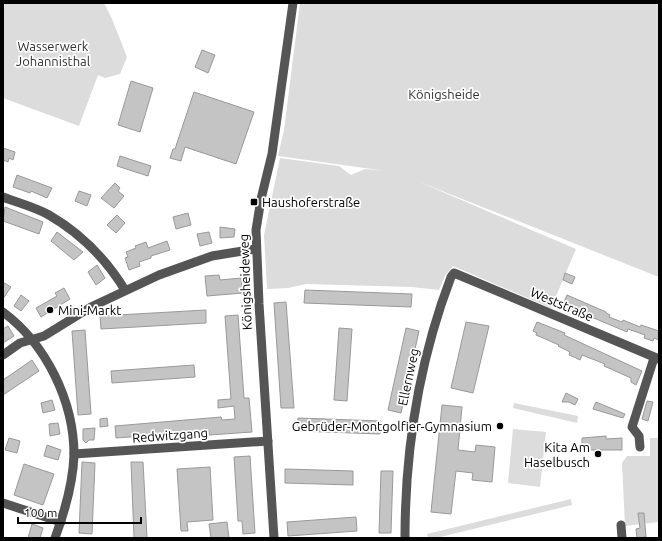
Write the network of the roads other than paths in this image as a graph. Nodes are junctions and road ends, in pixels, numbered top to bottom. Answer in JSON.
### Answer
{"nodes":[{"id":1,"x":293,"y":3,"type":"edge"},
{"id":2,"x":3,"y":197,"type":"edge"},
{"id":3,"x":255,"y":248,"type":"junction"},
{"id":4,"x":454,"y":273,"type":"joint"},
{"id":5,"x":125,"y":290,"type":"junction"},
{"id":6,"x":3,"y":312,"type":"edge"},
{"id":7,"x":33,"y":339,"type":"junction"},
{"id":8,"x":3,"y":355,"type":"edge"},
{"id":9,"x":657,"y":359,"type":"edge"},
{"id":10,"x":268,"y":442,"type":"junction"},
{"id":11,"x":640,"y":447,"type":"dead end"},
{"id":12,"x":74,"y":454,"type":"junction"},
{"id":13,"x":3,"y":503,"type":"edge"},
{"id":14,"x":61,"y":522,"type":"junction"},
{"id":15,"x":621,"y":525,"type":"dead end"},
{"id":16,"x":55,"y":538,"type":"edge"},
{"id":17,"x":274,"y":538,"type":"edge"},
{"id":18,"x":405,"y":538,"type":"edge"},
{"id":19,"x":622,"y":538,"type":"edge"}],
"edges":[{"from":1,"to":3,"type":"street","name":"Königsheideweg"},
{"from":2,"to":5,"type":"street"},
{"from":3,"to":5,"type":"street"},
{"from":3,"to":10,"type":"street","name":"Königsheideweg"},
{"from":4,"to":9,"type":"street","name":"Weststraße"},
{"from":4,"to":18,"type":"street","name":"Ellernweg"},
{"from":5,"to":7,"type":"street"},
{"from":6,"to":7,"type":"street"},
{"from":7,"to":8,"type":"street"},
{"from":7,"to":12,"type":"street"},
{"from":9,"to":11,"type":"street"},
{"from":10,"to":12,"type":"street","name":"Redwitzgang"},
{"from":10,"to":17,"type":"street","name":"Königsheideweg"},
{"from":12,"to":14,"type":"street"},
{"from":13,"to":14,"type":"street"},
{"from":14,"to":16,"type":"street"},
{"from":15,"to":19,"type":"street"}]}
